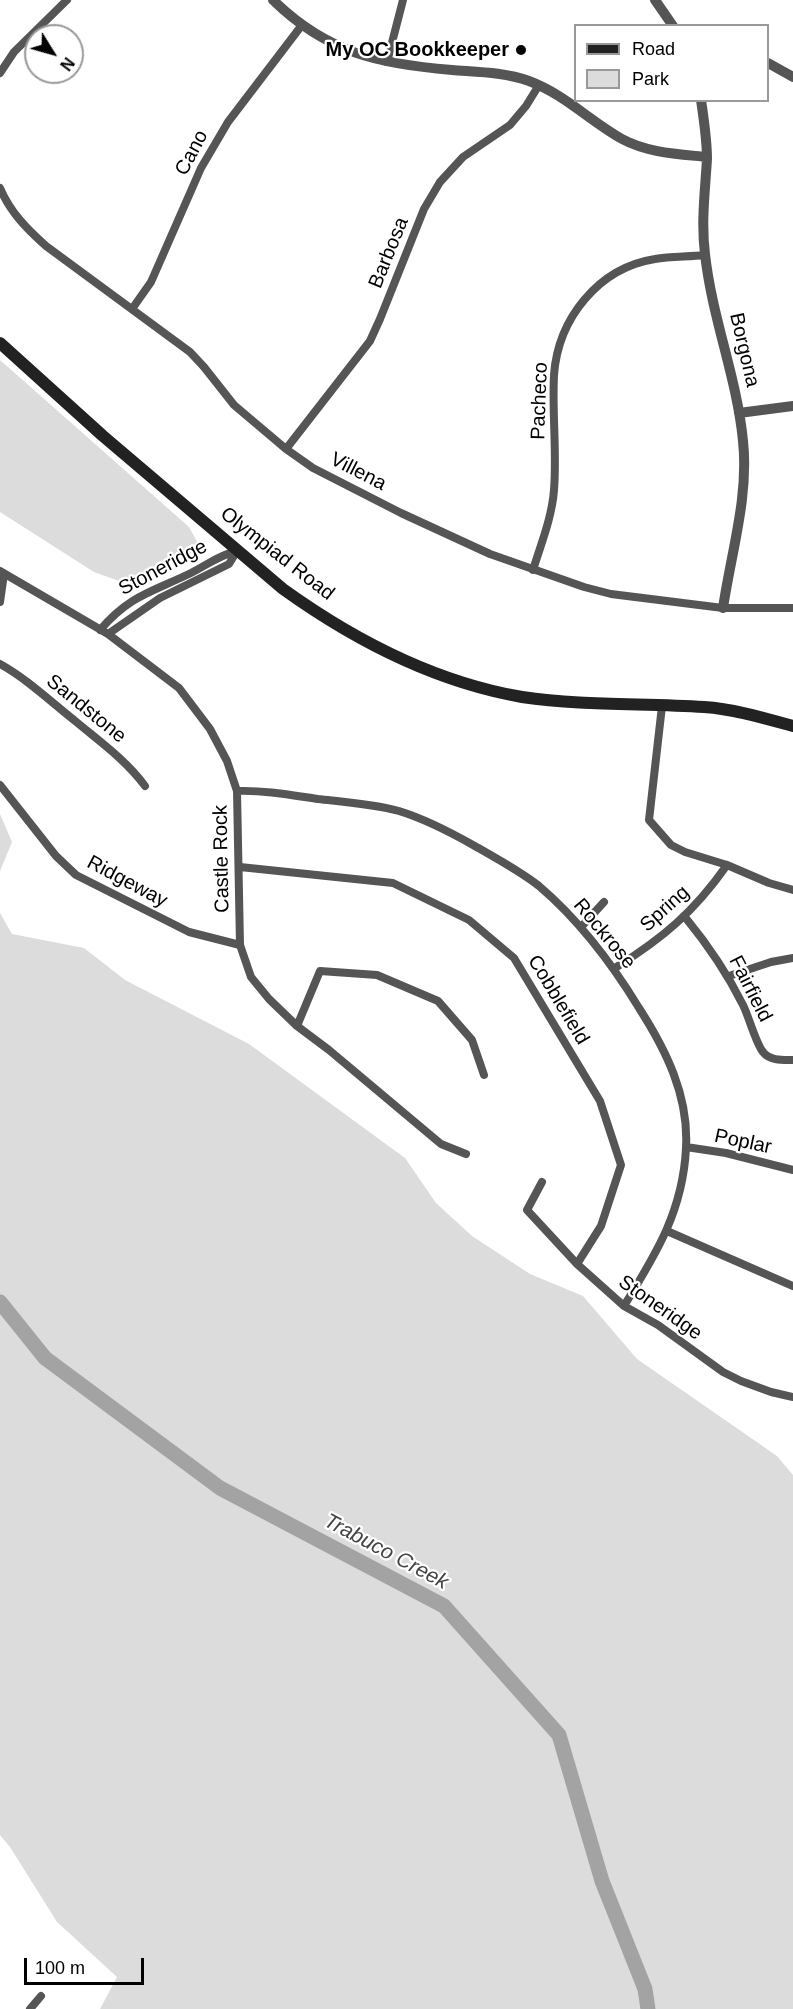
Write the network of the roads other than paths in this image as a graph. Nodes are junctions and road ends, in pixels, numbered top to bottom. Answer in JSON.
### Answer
{"nodes":[{"id":1,"x":67,"y":0,"type":"edge"},
{"id":2,"x":273,"y":0,"type":"edge"},
{"id":3,"x":403,"y":0,"type":"edge"},
{"id":4,"x":655,"y":0,"type":"edge"},
{"id":5,"x":672,"y":24,"type":"edge"},
{"id":6,"x":302,"y":25,"type":"junction"},
{"id":7,"x":387,"y":62,"type":"junction"},
{"id":8,"x":769,"y":64,"type":"edge"},
{"id":9,"x":0,"y":74,"type":"edge"},
{"id":10,"x":793,"y":77,"type":"edge"},
{"id":11,"x":539,"y":85,"type":"junction"},
{"id":12,"x":701,"y":102,"type":"edge"},
{"id":13,"x":707,"y":157,"type":"junction"},
{"id":14,"x":0,"y":188,"type":"edge"},
{"id":15,"x":705,"y":255,"type":"junction"},
{"id":16,"x":132,"y":309,"type":"junction"},
{"id":17,"x":0,"y":343,"type":"edge"},
{"id":18,"x":793,"y":406,"type":"edge"},
{"id":19,"x":740,"y":413,"type":"junction"},
{"id":20,"x":286,"y":449,"type":"junction"},
{"id":21,"x":237,"y":551,"type":"junction"},
{"id":22,"x":204,"y":567,"type":"junction"},
{"id":23,"x":533,"y":570,"type":"junction"},
{"id":24,"x":2,"y":573,"type":"edge"},
{"id":25,"x":209,"y":575,"type":"junction"},
{"id":26,"x":0,"y":602,"type":"edge"},
{"id":27,"x":723,"y":608,"type":"junction"},
{"id":28,"x":793,"y":608,"type":"edge"},
{"id":29,"x":120,"y":609,"type":"junction"},
{"id":30,"x":129,"y":619,"type":"junction"},
{"id":31,"x":104,"y":632,"type":"junction"},
{"id":32,"x":0,"y":664,"type":"edge"},
{"id":33,"x":662,"y":706,"type":"junction"},
{"id":34,"x":793,"y":726,"type":"edge"},
{"id":35,"x":0,"y":785,"type":"edge"},
{"id":36,"x":145,"y":786,"type":"dead end"},
{"id":37,"x":237,"y":791,"type":"junction"},
{"id":38,"x":727,"y":865,"type":"junction"},
{"id":39,"x":240,"y":867,"type":"junction"},
{"id":40,"x":793,"y":890,"type":"edge"},
{"id":41,"x":604,"y":902,"type":"dead end"},
{"id":42,"x":684,"y":917,"type":"junction"},
{"id":43,"x":582,"y":926,"type":"junction"},
{"id":44,"x":240,"y":945,"type":"junction"},
{"id":45,"x":793,"y":958,"type":"edge"},
{"id":46,"x":615,"y":968,"type":"junction"},
{"id":47,"x":729,"y":976,"type":"junction"},
{"id":48,"x":297,"y":1026,"type":"junction"},
{"id":49,"x":793,"y":1060,"type":"edge"},
{"id":50,"x":484,"y":1076,"type":"dead end"},
{"id":51,"x":686,"y":1147,"type":"junction"},
{"id":52,"x":466,"y":1154,"type":"dead end"},
{"id":53,"x":793,"y":1170,"type":"edge"},
{"id":54,"x":542,"y":1182,"type":"dead end"},
{"id":55,"x":667,"y":1231,"type":"junction"},
{"id":56,"x":577,"y":1264,"type":"junction"},
{"id":57,"x":793,"y":1286,"type":"edge"},
{"id":58,"x":624,"y":1306,"type":"junction"},
{"id":59,"x":793,"y":1397,"type":"edge"},
{"id":60,"x":41,"y":1996,"type":"dead end"},
{"id":61,"x":30,"y":2009,"type":"edge"}],
"edges":[{"from":1,"to":9,"type":"street"},
{"from":2,"to":6,"type":"street"},
{"from":3,"to":7,"type":"street"},
{"from":4,"to":5,"type":"street"},
{"from":6,"to":7,"type":"street"},
{"from":6,"to":16,"type":"street","name":"Cano"},
{"from":7,"to":11,"type":"street"},
{"from":8,"to":10,"type":"street"},
{"from":11,"to":13,"type":"street"},
{"from":11,"to":20,"type":"street","name":"Barbosa"},
{"from":12,"to":13,"type":"street","name":"Borgona"},
{"from":13,"to":15,"type":"street","name":"Borgona"},
{"from":14,"to":16,"type":"street","name":"Villena"},
{"from":15,"to":19,"type":"street","name":"Borgona"},
{"from":15,"to":23,"type":"street","name":"Pacheco"},
{"from":16,"to":20,"type":"street","name":"Villena"},
{"from":17,"to":21,"type":"main road","name":"Olympiad Road"},
{"from":18,"to":19,"type":"street"},
{"from":19,"to":27,"type":"street","name":"Borgona"},
{"from":20,"to":23,"type":"street","name":"Villena"},
{"from":21,"to":22,"type":"street","name":"Stoneridge"},
{"from":21,"to":25,"type":"street","name":"Stoneridge"},
{"from":21,"to":33,"type":"main road","name":"Olympiad Road"},
{"from":22,"to":25,"type":"street"},
{"from":22,"to":29,"type":"street","name":"Stoneridge"},
{"from":23,"to":27,"type":"street","name":"Villena"},
{"from":24,"to":26,"type":"street"},
{"from":24,"to":31,"type":"street","name":"Castle Rock"},
{"from":25,"to":30,"type":"street","name":"Stoneridge"},
{"from":27,"to":28,"type":"street","name":"Villena"},
{"from":29,"to":30,"type":"street"},
{"from":29,"to":31,"type":"street","name":"Stoneridge"},
{"from":30,"to":31,"type":"street","name":"Stoneridge"},
{"from":31,"to":37,"type":"street","name":"Castle Rock"},
{"from":32,"to":36,"type":"street","name":"Sandstone"},
{"from":33,"to":34,"type":"main road","name":"Olympiad Road"},
{"from":33,"to":38,"type":"street"},
{"from":35,"to":44,"type":"street","name":"Ridgeway"},
{"from":37,"to":39,"type":"street","name":"Castle Rock"},
{"from":37,"to":43,"type":"street","name":"Rockrose"},
{"from":38,"to":40,"type":"street"},
{"from":38,"to":42,"type":"street","name":"Spring"},
{"from":39,"to":44,"type":"street","name":"Castle Rock"},
{"from":39,"to":56,"type":"street","name":"Cobblefield"},
{"from":41,"to":43,"type":"street"},
{"from":42,"to":46,"type":"street","name":"Spring"},
{"from":42,"to":47,"type":"street","name":"Fairfield"},
{"from":43,"to":46,"type":"street","name":"Rockrose"},
{"from":44,"to":48,"type":"street","name":"Castle Rock"},
{"from":45,"to":47,"type":"street"},
{"from":46,"to":51,"type":"street","name":"Rockrose"},
{"from":47,"to":49,"type":"street","name":"Fairfield"},
{"from":48,"to":50,"type":"street"},
{"from":48,"to":52,"type":"street","name":"Castle Rock"},
{"from":51,"to":53,"type":"street","name":"Poplar"},
{"from":51,"to":55,"type":"street","name":"Rockrose"},
{"from":54,"to":56,"type":"street","name":"Stoneridge"},
{"from":55,"to":57,"type":"street"},
{"from":55,"to":58,"type":"street","name":"Rockrose"},
{"from":56,"to":58,"type":"street","name":"Stoneridge"},
{"from":58,"to":59,"type":"street","name":"Stoneridge"},
{"from":60,"to":61,"type":"street"}]}
